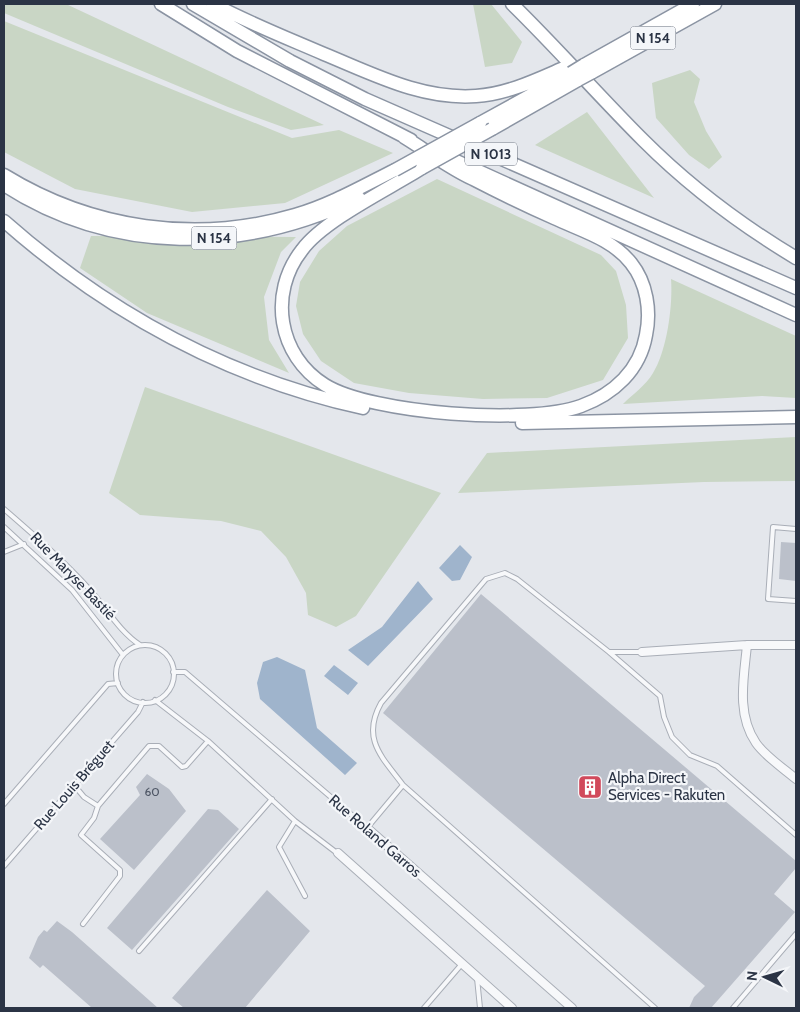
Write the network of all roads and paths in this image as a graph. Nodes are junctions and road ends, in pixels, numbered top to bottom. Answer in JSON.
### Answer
{"nodes":[{"id":1,"x":161,"y":4,"type":"edge"},
{"id":2,"x":193,"y":4,"type":"edge"},
{"id":3,"x":213,"y":4,"type":"edge"},
{"id":4,"x":512,"y":4,"type":"edge"},
{"id":5,"x":688,"y":4,"type":"edge"},
{"id":6,"x":693,"y":4,"type":"edge"},
{"id":7,"x":715,"y":4,"type":"edge"},
{"id":8,"x":585,"y":66,"type":"junction"},
{"id":9,"x":572,"y":73,"type":"junction"},
{"id":10,"x":486,"y":126,"type":"junction"},
{"id":11,"x":404,"y":137,"type":"junction"},
{"id":12,"x":422,"y":168,"type":"junction"},
{"id":13,"x":4,"y":175,"type":"edge"},
{"id":14,"x":4,"y":185,"type":"edge"},
{"id":15,"x":4,"y":221,"type":"edge"},
{"id":16,"x":796,"y":258,"type":"edge"},
{"id":17,"x":796,"y":288,"type":"edge"},
{"id":18,"x":796,"y":315,"type":"edge"},
{"id":19,"x":796,"y":417,"type":"edge"},
{"id":20,"x":4,"y":509,"type":"edge"},
{"id":21,"x":4,"y":527,"type":"edge"},
{"id":22,"x":796,"y":529,"type":"edge"},
{"id":23,"x":24,"y":544,"type":"junction"},
{"id":24,"x":4,"y":552,"type":"edge"},
{"id":25,"x":796,"y":601,"type":"edge"},
{"id":26,"x":140,"y":645,"type":"junction"},
{"id":27,"x":747,"y":645,"type":"junction"},
{"id":28,"x":796,"y":645,"type":"edge"},
{"id":29,"x":609,"y":652,"type":"junction"},
{"id":30,"x":642,"y":652,"type":"joint"},
{"id":31,"x":123,"y":655,"type":"junction"},
{"id":32,"x":174,"y":672,"type":"junction"},
{"id":33,"x":118,"y":682,"type":"junction"},
{"id":34,"x":155,"y":700,"type":"junction"},
{"id":35,"x":143,"y":702,"type":"junction"},
{"id":36,"x":208,"y":741,"type":"junction"},
{"id":37,"x":796,"y":779,"type":"edge"},
{"id":38,"x":74,"y":785,"type":"junction"},
{"id":39,"x":403,"y":785,"type":"junction"},
{"id":40,"x":272,"y":799,"type":"junction"},
{"id":41,"x":4,"y":804,"type":"edge"},
{"id":42,"x":98,"y":806,"type":"junction"},
{"id":43,"x":295,"y":821,"type":"junction"},
{"id":44,"x":366,"y":828,"type":"junction"},
{"id":45,"x":796,"y":835,"type":"edge"},
{"id":46,"x":338,"y":853,"type":"joint"},
{"id":47,"x":4,"y":866,"type":"edge"},
{"id":48,"x":305,"y":896,"type":"dead end"},
{"id":49,"x":83,"y":924,"type":"dead end"},
{"id":50,"x":796,"y":934,"type":"edge"},
{"id":51,"x":139,"y":951,"type":"dead end"},
{"id":52,"x":461,"y":965,"type":"junction"},
{"id":53,"x":477,"y":978,"type":"junction"},
{"id":54,"x":424,"y":1008,"type":"edge"},
{"id":55,"x":480,"y":1008,"type":"edge"},
{"id":56,"x":512,"y":1008,"type":"edge"},
{"id":57,"x":572,"y":1008,"type":"edge"},
{"id":58,"x":655,"y":1008,"type":"edge"},
{"id":59,"x":733,"y":1008,"type":"edge"}],
"edges":[{"from":1,"to":11,"type":"highway","number":"N 1013"},
{"from":2,"to":17,"type":"highway","number":"N 1013"},
{"from":3,"to":9,"type":"highway"},
{"from":4,"to":16,"type":"highway"},
{"from":5,"to":8,"type":"highway"},
{"from":6,"to":8,"type":"highway","number":"N 154"},
{"from":7,"to":8,"type":"highway","number":"N 154"},
{"from":8,"to":9,"type":"highway","number":"N 154","bridge":true},
{"from":9,"to":10,"type":"highway","number":"N 154"},
{"from":10,"to":12,"type":"highway","number":"N 154","bridge":true},
{"from":10,"to":13,"type":"highway","number":"N 154","bridge":true},
{"from":11,"to":12,"type":"highway"},
{"from":11,"to":18,"type":"highway","number":"N 1013"},
{"from":12,"to":14,"type":"highway","number":"N 154"},
{"from":15,"to":19,"type":"highway"},
{"from":20,"to":26,"type":"lane","name":"Rue Maryse Bastié"},
{"from":21,"to":23,"type":"lane","name":"Rue Maryse Bastié"},
{"from":22,"to":25,"type":"lane"},
{"from":23,"to":24,"type":"lane"},
{"from":23,"to":31,"type":"lane","name":"Rue Maryse Bastié"},
{"from":26,"to":31,"type":"lane"},
{"from":26,"to":32,"type":"lane"},
{"from":27,"to":28,"type":"street"},
{"from":27,"to":30,"type":"street"},
{"from":27,"to":37,"type":"street"},
{"from":29,"to":30,"type":"lane"},
{"from":29,"to":39,"type":"lane"},
{"from":29,"to":45,"type":"lane"},
{"from":31,"to":33,"type":"lane"},
{"from":32,"to":34,"type":"lane"},
{"from":32,"to":44,"type":"lane","name":"Rue Roland Garros"},
{"from":33,"to":35,"type":"lane"},
{"from":33,"to":41,"type":"lane"},
{"from":34,"to":35,"type":"lane"},
{"from":34,"to":36,"type":"lane"},
{"from":35,"to":38,"type":"lane","name":"Rue Louis Bréguet"},
{"from":36,"to":40,"type":"lane"},
{"from":36,"to":42,"type":"lane"},
{"from":38,"to":42,"type":"lane"},
{"from":38,"to":47,"type":"lane","name":"Rue Louis Bréguet"},
{"from":39,"to":44,"type":"lane"},
{"from":39,"to":58,"type":"lane"},
{"from":40,"to":43,"type":"lane"},
{"from":40,"to":51,"type":"lane"},
{"from":42,"to":49,"type":"lane"},
{"from":43,"to":46,"type":"lane"},
{"from":43,"to":48,"type":"lane"},
{"from":44,"to":57,"type":"street","name":"Rue Roland Garros"},
{"from":46,"to":52,"type":"street"},
{"from":50,"to":59,"type":"lane"},
{"from":52,"to":53,"type":"street"},
{"from":52,"to":54,"type":"lane"},
{"from":53,"to":55,"type":"lane"},
{"from":53,"to":56,"type":"street"}]}
